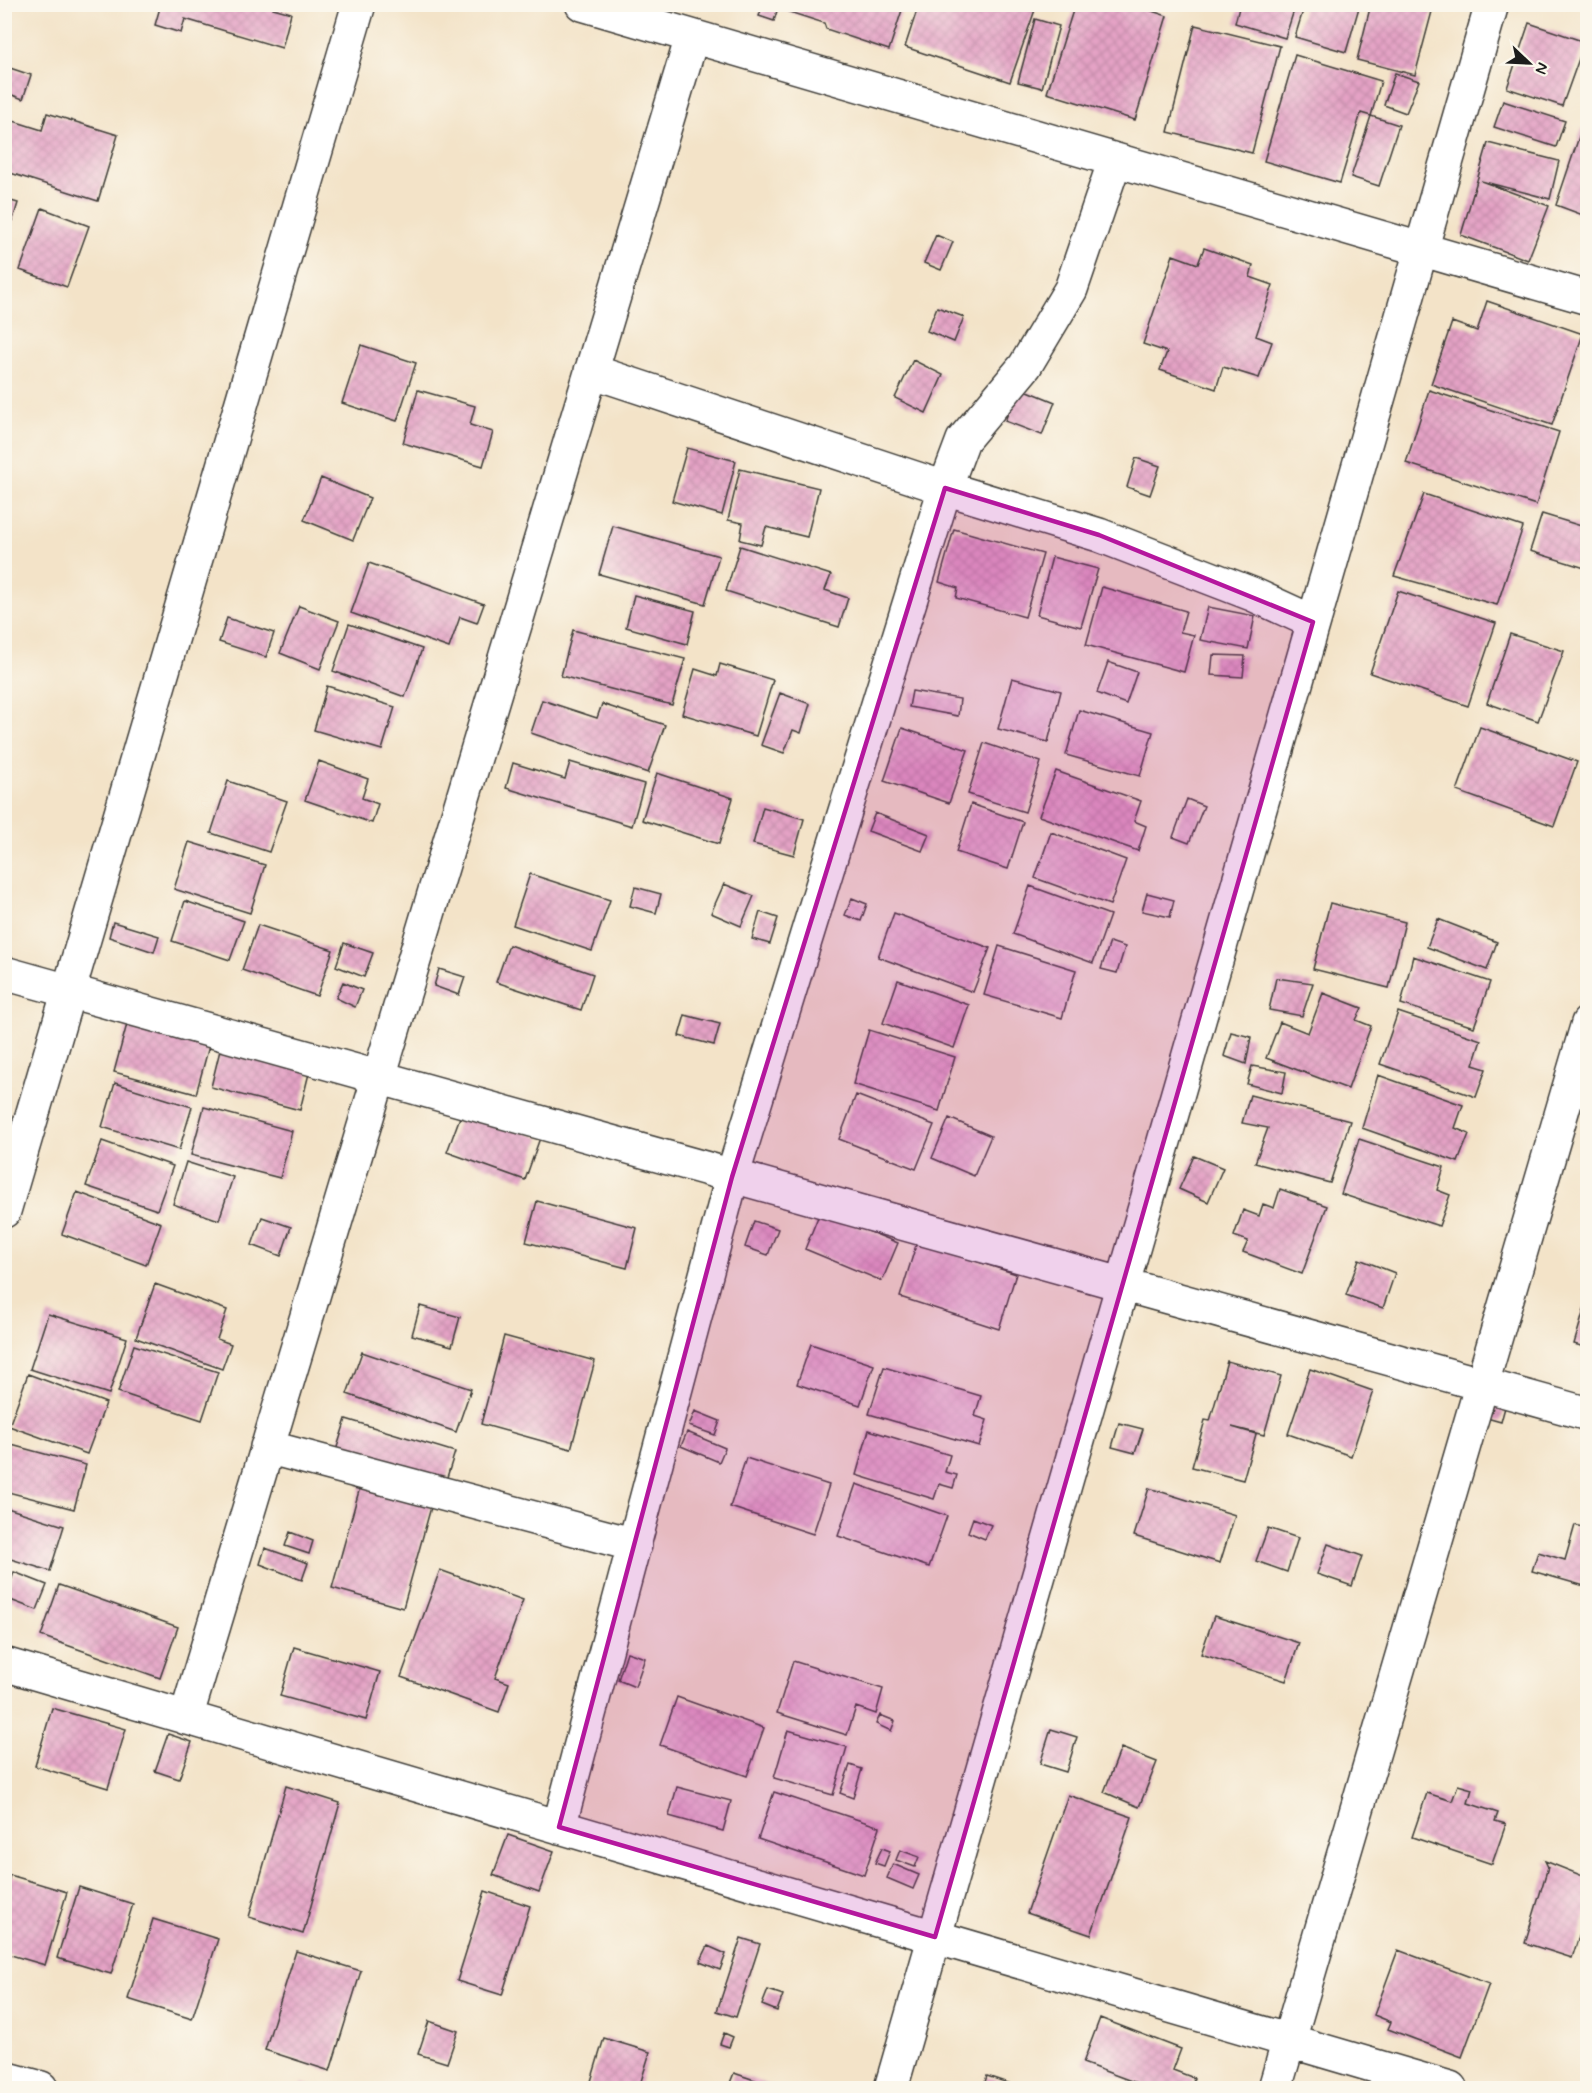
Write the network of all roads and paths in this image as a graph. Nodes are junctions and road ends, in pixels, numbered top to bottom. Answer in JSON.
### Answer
{"nodes":[{"id":1,"x":359,"y":4,"type":"edge"},
{"id":2,"x":582,"y":4,"type":"edge"},
{"id":3,"x":1492,"y":4,"type":"edge"},
{"id":4,"x":692,"y":37,"type":"junction"},
{"id":5,"x":1115,"y":160,"type":"junction"},
{"id":6,"x":1421,"y":249,"type":"junction"},
{"id":7,"x":1587,"y":298,"type":"edge"},
{"id":8,"x":591,"y":372,"type":"junction"},
{"id":9,"x":945,"y":488,"type":"junction"},
{"id":10,"x":1313,"y":622,"type":"junction"},
{"id":11,"x":4,"y":973,"type":"edge"},
{"id":12,"x":69,"y":993,"type":"junction"},
{"id":13,"x":1587,"y":1023,"type":"edge"},
{"id":14,"x":379,"y":1079,"type":"junction"},
{"id":15,"x":732,"y":1177,"type":"junction"},
{"id":16,"x":4,"y":1212,"type":"edge"},
{"id":17,"x":1123,"y":1286,"type":"junction"},
{"id":18,"x":1481,"y":1384,"type":"junction"},
{"id":19,"x":1587,"y":1414,"type":"edge"},
{"id":20,"x":267,"y":1447,"type":"junction"},
{"id":21,"x":635,"y":1545,"type":"junction"},
{"id":22,"x":4,"y":1664,"type":"edge"},
{"id":23,"x":186,"y":1718,"type":"junction"},
{"id":24,"x":559,"y":1827,"type":"junction"},
{"id":25,"x":935,"y":1937,"type":"junction"},
{"id":26,"x":1289,"y":2041,"type":"junction"},
{"id":27,"x":4,"y":2078,"type":"edge"},
{"id":28,"x":41,"y":2088,"type":"edge"},
{"id":29,"x":891,"y":2088,"type":"edge"},
{"id":30,"x":1275,"y":2088,"type":"edge"},
{"id":31,"x":1450,"y":2088,"type":"edge"}],
"edges":[{"from":1,"to":12,"type":"street"},
{"from":2,"to":4,"type":"street"},
{"from":3,"to":6,"type":"street"},
{"from":4,"to":5,"type":"street"},
{"from":4,"to":8,"type":"street"},
{"from":5,"to":6,"type":"street"},
{"from":5,"to":9,"type":"street"},
{"from":6,"to":7,"type":"street"},
{"from":6,"to":10,"type":"street"},
{"from":8,"to":9,"type":"street"},
{"from":8,"to":14,"type":"street"},
{"from":9,"to":10,"type":"street"},
{"from":9,"to":15,"type":"street"},
{"from":10,"to":17,"type":"street"},
{"from":11,"to":12,"type":"street"},
{"from":12,"to":14,"type":"street"},
{"from":12,"to":16,"type":"street"},
{"from":13,"to":18,"type":"street"},
{"from":14,"to":15,"type":"street"},
{"from":14,"to":20,"type":"street"},
{"from":15,"to":17,"type":"street"},
{"from":15,"to":21,"type":"street"},
{"from":17,"to":18,"type":"street"},
{"from":17,"to":25,"type":"street"},
{"from":18,"to":19,"type":"street"},
{"from":18,"to":26,"type":"street"},
{"from":20,"to":21,"type":"street"},
{"from":20,"to":23,"type":"street"},
{"from":21,"to":24,"type":"street"},
{"from":22,"to":23,"type":"street"},
{"from":23,"to":24,"type":"street"},
{"from":24,"to":25,"type":"street"},
{"from":25,"to":26,"type":"street"},
{"from":25,"to":29,"type":"street"},
{"from":26,"to":30,"type":"street"},
{"from":26,"to":31,"type":"street"},
{"from":27,"to":28,"type":"street"}]}
